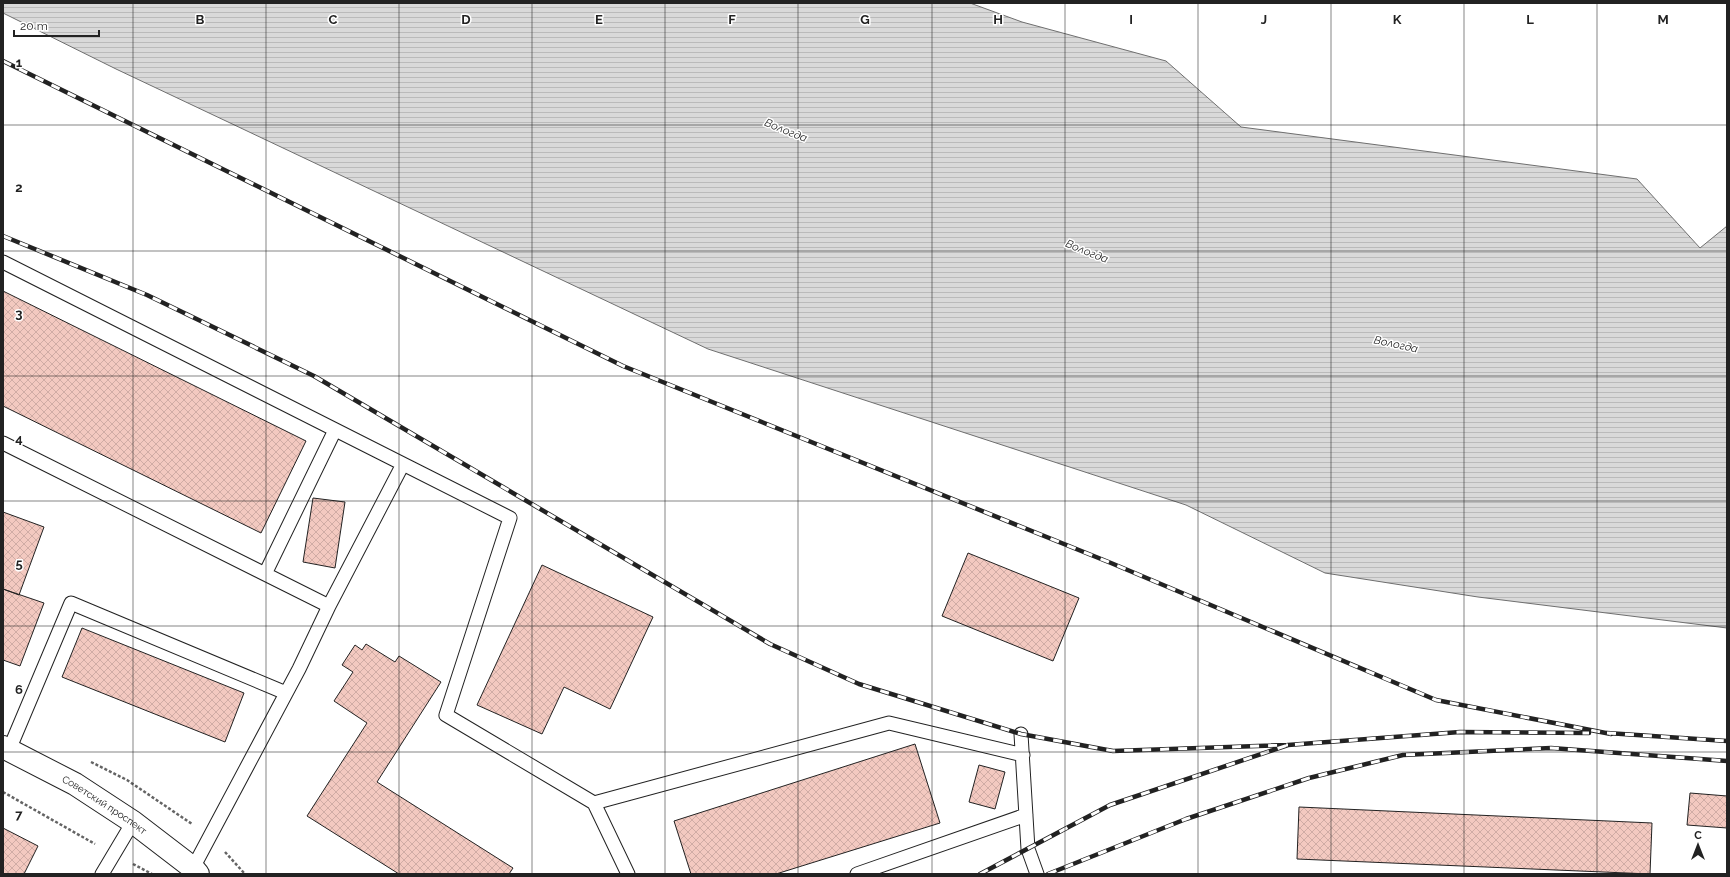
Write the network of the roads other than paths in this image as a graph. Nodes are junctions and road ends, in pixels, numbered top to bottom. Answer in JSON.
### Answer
{"nodes":[{"id":1,"x":3,"y":262,"type":"edge"},
{"id":2,"x":336,"y":430,"type":"junction"},
{"id":3,"x":3,"y":443,"type":"edge"},
{"id":4,"x":403,"y":464,"type":"junction"},
{"id":5,"x":265,"y":574,"type":"junction"},
{"id":6,"x":329,"y":606,"type":"junction"},
{"id":7,"x":286,"y":692,"type":"junction"},
{"id":8,"x":1022,"y":734,"type":"dead end"},
{"id":9,"x":6,"y":749,"type":"edge"},
{"id":10,"x":1023,"y":755,"type":"junction"},
{"id":11,"x":594,"y":803,"type":"junction"},
{"id":12,"x":1026,"y":815,"type":"junction"},
{"id":13,"x":133,"y":822,"type":"junction"},
{"id":14,"x":196,"y":871,"type":"edge"},
{"id":15,"x":102,"y":874,"type":"edge"},
{"id":16,"x":628,"y":874,"type":"edge"},
{"id":17,"x":857,"y":874,"type":"edge"},
{"id":18,"x":1037,"y":874,"type":"edge"}],
"edges":[{"from":1,"to":2,"type":"lane"},
{"from":2,"to":4,"type":"lane"},
{"from":2,"to":5,"type":"lane"},
{"from":3,"to":5,"type":"lane"},
{"from":4,"to":6,"type":"lane"},
{"from":4,"to":11,"type":"lane"},
{"from":5,"to":6,"type":"lane"},
{"from":6,"to":7,"type":"lane"},
{"from":7,"to":9,"type":"lane"},
{"from":7,"to":14,"type":"lane"},
{"from":8,"to":10,"type":"lane"},
{"from":9,"to":13,"type":"street","name":"Советский проспект"},
{"from":10,"to":11,"type":"lane"},
{"from":10,"to":12,"type":"lane"},
{"from":11,"to":16,"type":"lane"},
{"from":12,"to":17,"type":"lane"},
{"from":12,"to":18,"type":"lane"},
{"from":13,"to":14,"type":"street","name":"Советский проспект"},
{"from":13,"to":15,"type":"lane"}]}
